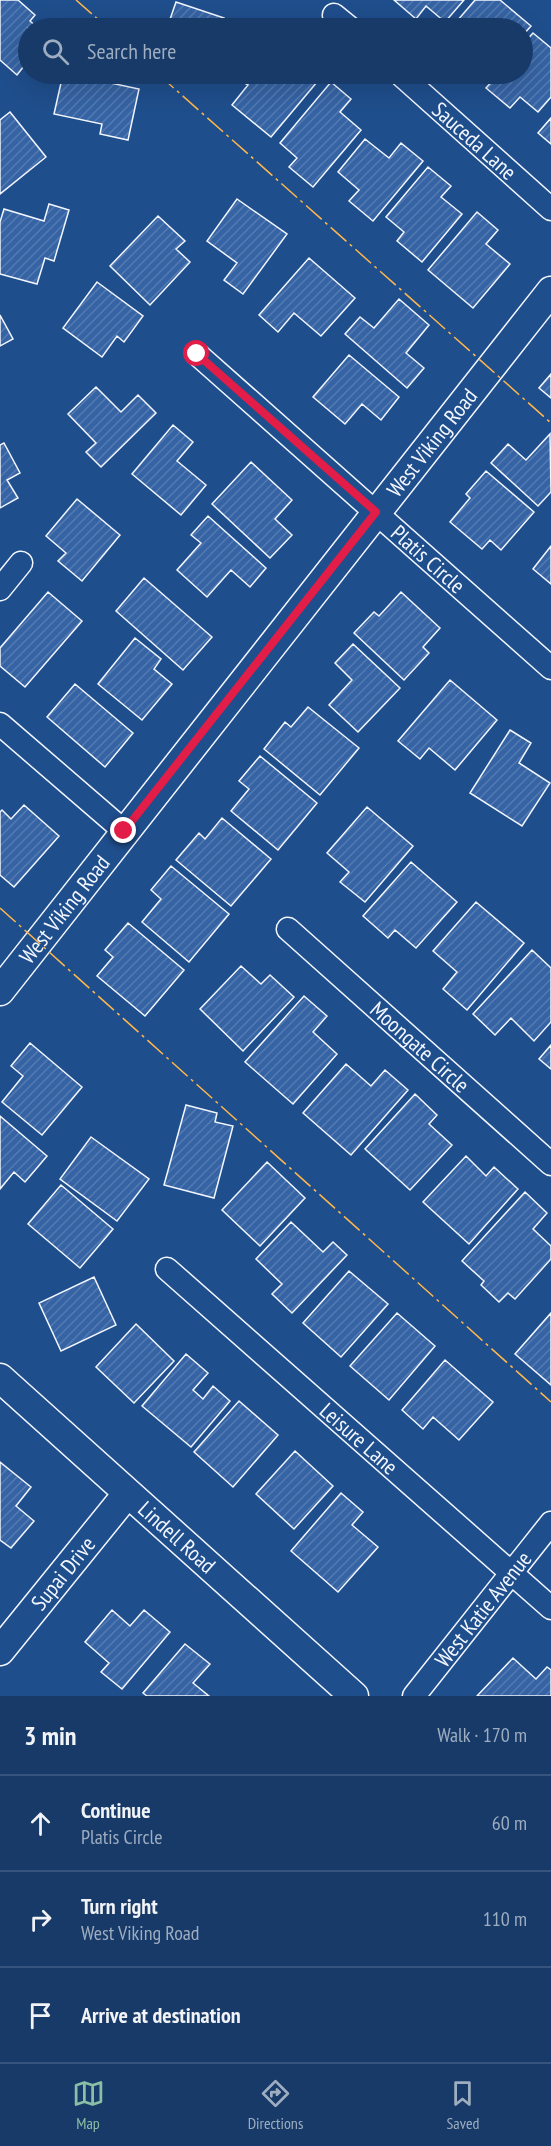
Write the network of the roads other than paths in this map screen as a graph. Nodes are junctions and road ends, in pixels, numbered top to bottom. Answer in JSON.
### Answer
{"nodes":[{"id":1,"x":411,"y":84,"type":"edge"},
{"id":2,"x":551,"y":209,"type":"edge"},
{"id":3,"x":551,"y":291,"type":"edge"},
{"id":4,"x":197,"y":354,"type":"dead end"},
{"id":5,"x":376,"y":512,"type":"junction"},
{"id":6,"x":21,"y":562,"type":"dead end"},
{"id":7,"x":0,"y":589,"type":"edge"},
{"id":8,"x":551,"y":668,"type":"edge"},
{"id":9,"x":0,"y":724,"type":"edge"},
{"id":10,"x":124,"y":831,"type":"junction"},
{"id":11,"x":288,"y":929,"type":"dead end"},
{"id":12,"x":0,"y":991,"type":"edge"},
{"id":13,"x":551,"y":1164,"type":"edge"},
{"id":14,"x":167,"y":1269,"type":"dead end"},
{"id":15,"x":0,"y":1378,"type":"edge"},
{"id":16,"x":127,"y":1494,"type":"junction"},
{"id":17,"x":551,"y":1523,"type":"edge"},
{"id":18,"x":512,"y":1573,"type":"junction"},
{"id":19,"x":551,"y":1608,"type":"edge"},
{"id":20,"x":0,"y":1651,"type":"edge"},
{"id":21,"x":354,"y":1696,"type":"edge"},
{"id":22,"x":414,"y":1696,"type":"edge"}],
"edges":[{"from":1,"to":2,"type":"street","name":"Sauceda Lane"},
{"from":3,"to":5,"type":"street","name":"West Viking Road"},
{"from":4,"to":5,"type":"street","name":"Platis Circle"},
{"from":5,"to":8,"type":"street","name":"Platis Circle"},
{"from":5,"to":10,"type":"street","name":"West Viking Road"},
{"from":6,"to":7,"type":"street"},
{"from":9,"to":10,"type":"street"},
{"from":10,"to":12,"type":"street","name":"West Viking Road"},
{"from":11,"to":13,"type":"street","name":"Moongate Circle"},
{"from":14,"to":18,"type":"street","name":"Leisure Lane"},
{"from":15,"to":16,"type":"street","name":"Lindell Road"},
{"from":16,"to":20,"type":"street","name":"Supai Drive"},
{"from":16,"to":21,"type":"street","name":"Lindell Road"},
{"from":17,"to":18,"type":"street","name":"West Katie Avenue"},
{"from":18,"to":19,"type":"street","name":"Leisure Lane"},
{"from":18,"to":22,"type":"street","name":"West Katie Avenue"}]}
